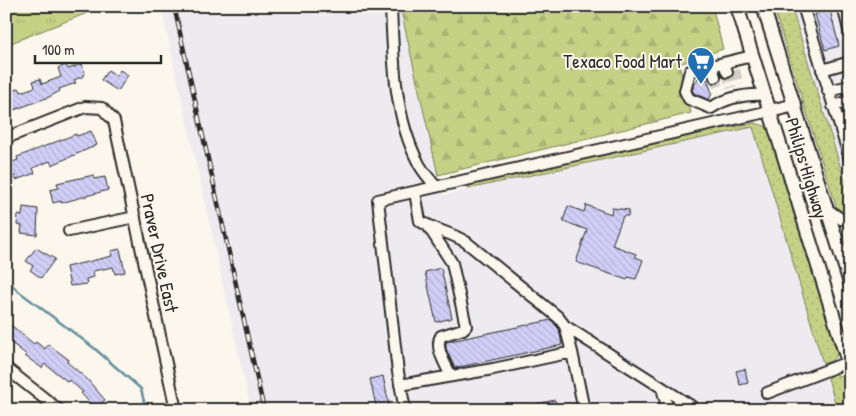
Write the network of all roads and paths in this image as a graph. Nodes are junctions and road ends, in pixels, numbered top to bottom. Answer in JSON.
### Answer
{"nodes":[{"id":1,"x":391,"y":6,"type":"edge"},
{"id":2,"x":737,"y":6,"type":"edge"},
{"id":3,"x":763,"y":6,"type":"edge"},
{"id":4,"x":803,"y":6,"type":"edge"},
{"id":5,"x":843,"y":6,"type":"edge"},
{"id":6,"x":850,"y":34,"type":"edge"},
{"id":7,"x":752,"y":56,"type":"junction"},
{"id":8,"x":850,"y":62,"type":"edge"},
{"id":9,"x":712,"y":66,"type":"junction"},
{"id":10,"x":822,"y":70,"type":"junction"},
{"id":11,"x":715,"y":77,"type":"tunnel mouth"},
{"id":12,"x":850,"y":86,"type":"edge"},
{"id":13,"x":828,"y":91,"type":"junction"},
{"id":14,"x":765,"y":95,"type":"junction"},
{"id":15,"x":850,"y":101,"type":"edge"},
{"id":16,"x":795,"y":105,"type":"junction"},
{"id":17,"x":833,"y":106,"type":"junction"},
{"id":18,"x":770,"y":111,"type":"junction"},
{"id":19,"x":846,"y":132,"type":"edge"},
{"id":20,"x":6,"y":138,"type":"edge"},
{"id":21,"x":848,"y":146,"type":"edge"},
{"id":22,"x":850,"y":159,"type":"edge"},
{"id":23,"x":436,"y":187,"type":"junction"},
{"id":24,"x":415,"y":192,"type":"junction"},
{"id":25,"x":827,"y":209,"type":"junction"},
{"id":26,"x":134,"y":217,"type":"junction"},
{"id":27,"x":850,"y":221,"type":"edge"},
{"id":28,"x":428,"y":226,"type":"junction"},
{"id":29,"x":69,"y":231,"type":"dead end"},
{"id":30,"x":846,"y":256,"type":"edge"},
{"id":31,"x":850,"y":283,"type":"edge"},
{"id":32,"x":565,"y":326,"type":"junction"},
{"id":33,"x":572,"y":352,"type":"junction"},
{"id":34,"x":849,"y":365,"type":"edge"},
{"id":35,"x":6,"y":368,"type":"edge"},
{"id":36,"x":451,"y":376,"type":"junction"},
{"id":37,"x":400,"y":385,"type":"junction"},
{"id":38,"x":662,"y":388,"type":"junction"},
{"id":39,"x":767,"y":393,"type":"dead end"},
{"id":40,"x":59,"y":410,"type":"edge"},
{"id":41,"x":176,"y":410,"type":"edge"},
{"id":42,"x":405,"y":410,"type":"edge"},
{"id":43,"x":584,"y":410,"type":"edge"},
{"id":44,"x":668,"y":410,"type":"edge"},
{"id":45,"x":692,"y":410,"type":"edge"}],
"edges":[{"from":1,"to":23,"type":"street"},
{"from":2,"to":7,"type":"main road","name":"Philips Highway"},
{"from":3,"to":16,"type":"main road","name":"Philips Highway"},
{"from":4,"to":10,"type":"street"},
{"from":5,"to":6,"type":"street"},
{"from":7,"to":9,"type":"street"},
{"from":7,"to":14,"type":"main road","name":"Philips Highway"},
{"from":8,"to":10,"type":"street"},
{"from":9,"to":11,"type":"street"},
{"from":9,"to":14,"type":"street"},
{"from":10,"to":13,"type":"street"},
{"from":12,"to":13,"type":"street"},
{"from":13,"to":17,"type":"street"},
{"from":14,"to":18,"type":"main road","name":"Philips Highway"},
{"from":15,"to":17,"type":"street"},
{"from":16,"to":18,"type":"main road"},
{"from":16,"to":25,"type":"main road","name":"Philips Highway"},
{"from":17,"to":19,"type":"street"},
{"from":18,"to":23,"type":"street"},
{"from":18,"to":34,"type":"main road","name":"Philips Highway"},
{"from":19,"to":21,"type":"street"},
{"from":20,"to":26,"type":"street","name":"Praver Drive East"},
{"from":21,"to":22,"type":"street"},
{"from":23,"to":24,"type":"street"},
{"from":24,"to":28,"type":"street"},
{"from":24,"to":37,"type":"street"},
{"from":25,"to":27,"type":"street"},
{"from":25,"to":30,"type":"main road","name":"Philips Highway"},
{"from":26,"to":29,"type":"street"},
{"from":26,"to":41,"type":"street","name":"Praver Drive East"},
{"from":28,"to":32,"type":"street"},
{"from":28,"to":36,"type":"street"},
{"from":30,"to":31,"type":"main road","name":"Philips Highway"},
{"from":32,"to":33,"type":"street"},
{"from":32,"to":38,"type":"street"},
{"from":33,"to":36,"type":"street"},
{"from":33,"to":43,"type":"street"},
{"from":34,"to":39,"type":"street"},
{"from":35,"to":40,"type":"street"},
{"from":36,"to":37,"type":"street"},
{"from":37,"to":42,"type":"street"},
{"from":38,"to":44,"type":"street"},
{"from":38,"to":45,"type":"street"}]}
